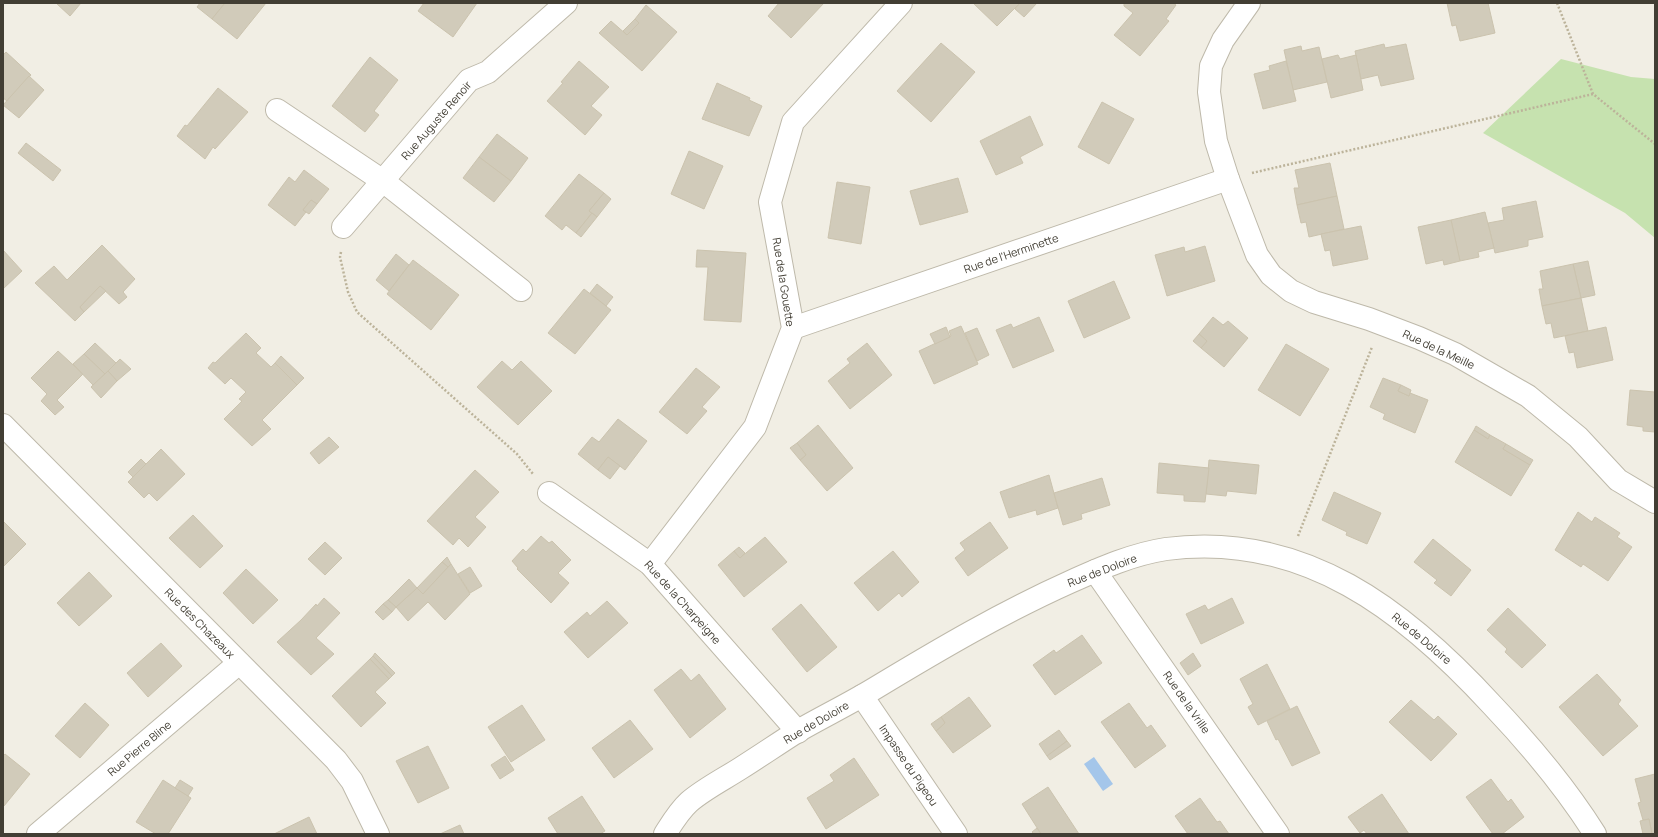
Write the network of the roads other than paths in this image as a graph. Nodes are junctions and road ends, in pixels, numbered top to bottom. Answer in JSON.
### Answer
{"nodes":[{"id":1,"x":566,"y":3,"type":"edge"},
{"id":2,"x":901,"y":3,"type":"edge"},
{"id":3,"x":1250,"y":3,"type":"edge"},
{"id":4,"x":277,"y":110,"type":"dead end"},
{"id":5,"x":1228,"y":179,"type":"junction"},
{"id":6,"x":383,"y":181,"type":"junction"},
{"id":7,"x":343,"y":227,"type":"road end"},
{"id":8,"x":521,"y":290,"type":"dead end"},
{"id":9,"x":793,"y":328,"type":"junction"},
{"id":10,"x":3,"y":425,"type":"edge"},
{"id":11,"x":549,"y":493,"type":"road end"},
{"id":12,"x":1655,"y":502,"type":"edge"},
{"id":13,"x":650,"y":564,"type":"junction"},
{"id":14,"x":1095,"y":571,"type":"junction"},
{"id":15,"x":239,"y":663,"type":"junction"},
{"id":16,"x":862,"y":696,"type":"junction"},
{"id":17,"x":798,"y":732,"type":"junction"},
{"id":18,"x":38,"y":834,"type":"edge"},
{"id":19,"x":378,"y":834,"type":"edge"},
{"id":20,"x":666,"y":834,"type":"edge"},
{"id":21,"x":956,"y":834,"type":"edge"},
{"id":22,"x":1278,"y":834,"type":"edge"},
{"id":23,"x":1595,"y":834,"type":"edge"}],
"edges":[{"from":1,"to":6,"type":"street","name":"Rue Auguste Renoir"},
{"from":2,"to":9,"type":"street","name":"Rue de la Gouette"},
{"from":3,"to":5,"type":"street","name":"Rue de la Meille"},
{"from":4,"to":6,"type":"street"},
{"from":5,"to":9,"type":"street","name":"Rue de l'Herminette"},
{"from":5,"to":12,"type":"street","name":"Rue de la Meille"},
{"from":6,"to":7,"type":"street","name":"Rue Auguste Renoir"},
{"from":6,"to":8,"type":"street"},
{"from":9,"to":13,"type":"street","name":"Rue de la Gouette"},
{"from":10,"to":15,"type":"street","name":"Rue des Chazeaux"},
{"from":11,"to":13,"type":"street","name":"Rue de la Charpeigne"},
{"from":13,"to":17,"type":"street","name":"Rue de la Charpeigne"},
{"from":14,"to":16,"type":"street","name":"Rue de Doloire"},
{"from":14,"to":22,"type":"street","name":"Rue de la Vrille"},
{"from":14,"to":23,"type":"street","name":"Rue de Doloire"},
{"from":15,"to":18,"type":"street","name":"Rue Pierre Bline"},
{"from":15,"to":19,"type":"street","name":"Rue des Chazeaux"},
{"from":16,"to":17,"type":"street","name":"Rue de Doloire"},
{"from":16,"to":21,"type":"street","name":"Impasse du Pigeou"},
{"from":17,"to":20,"type":"street","name":"Rue de Doloire"}]}
